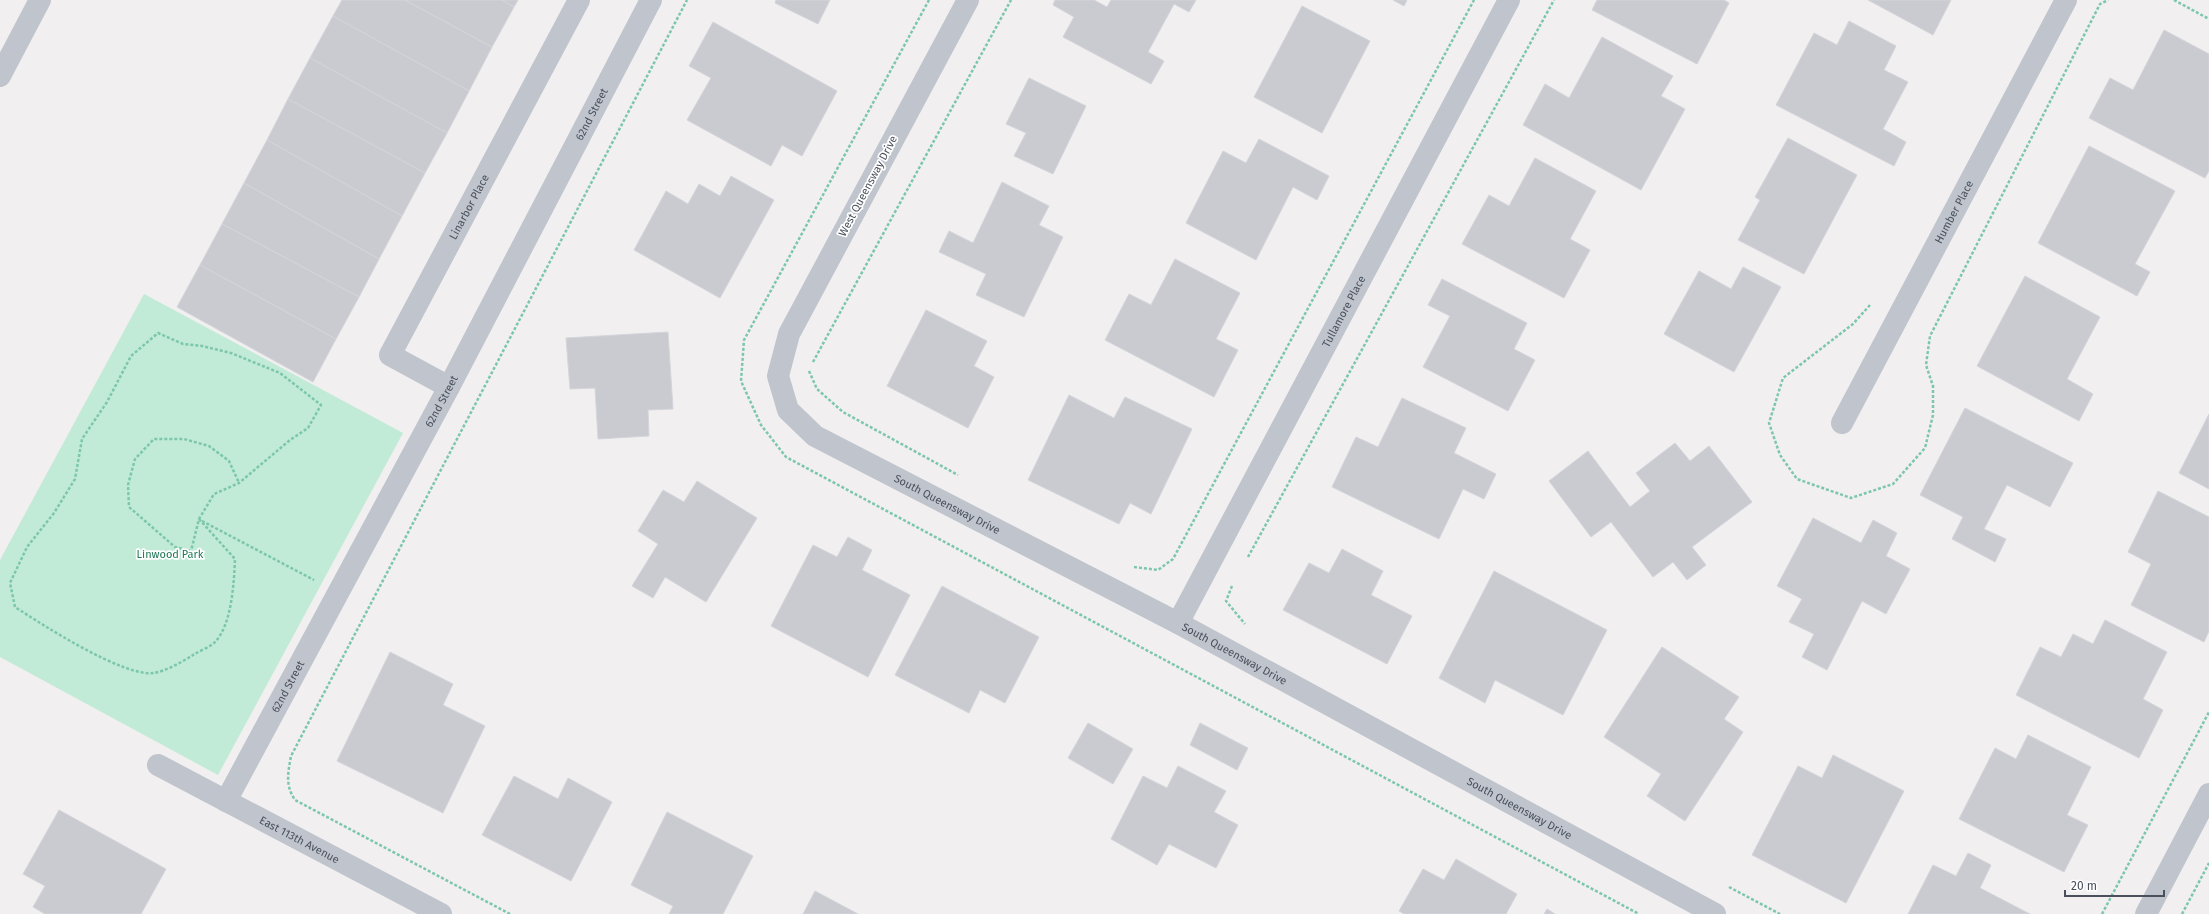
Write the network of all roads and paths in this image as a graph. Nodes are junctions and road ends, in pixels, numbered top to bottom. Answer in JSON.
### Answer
{"nodes":[{"id":1,"x":40,"y":0,"type":"edge"},
{"id":2,"x":579,"y":0,"type":"edge"},
{"id":3,"x":651,"y":0,"type":"edge"},
{"id":4,"x":687,"y":0,"type":"edge"},
{"id":5,"x":930,"y":0,"type":"edge"},
{"id":6,"x":968,"y":0,"type":"edge"},
{"id":7,"x":1011,"y":0,"type":"edge"},
{"id":8,"x":1474,"y":0,"type":"edge"},
{"id":9,"x":1509,"y":0,"type":"edge"},
{"id":10,"x":1554,"y":0,"type":"edge"},
{"id":11,"x":2066,"y":0,"type":"edge"},
{"id":12,"x":2174,"y":0,"type":"edge"},
{"id":13,"x":2209,"y":19,"type":"edge"},
{"id":14,"x":0,"y":76,"type":"edge"},
{"id":15,"x":812,"y":363,"type":"dead end"},
{"id":16,"x":809,"y":370,"type":"dead end"},
{"id":17,"x":778,"y":376,"type":"joint"},
{"id":18,"x":449,"y":387,"type":"junction"},
{"id":19,"x":1842,"y":423,"type":"dead end"},
{"id":20,"x":962,"y":477,"type":"dead end"},
{"id":21,"x":239,"y":483,"type":"junction"},
{"id":22,"x":199,"y":519,"type":"junction"},
{"id":23,"x":1246,"y":561,"type":"dead end"},
{"id":24,"x":1130,"y":566,"type":"dead end"},
{"id":25,"x":1234,"y":582,"type":"dead end"},
{"id":26,"x":338,"y":592,"type":"junction"},
{"id":27,"x":1178,"y":623,"type":"junction"},
{"id":28,"x":1251,"y":629,"type":"dead end"},
{"id":29,"x":2209,"y":712,"type":"edge"},
{"id":30,"x":158,"y":765,"type":"dead end"},
{"id":31,"x":2209,"y":794,"type":"edge"},
{"id":32,"x":226,"y":800,"type":"junction"},
{"id":33,"x":2209,"y":863,"type":"edge"},
{"id":34,"x":1724,"y":884,"type":"dead end"},
{"id":35,"x":441,"y":914,"type":"edge"},
{"id":36,"x":510,"y":914,"type":"edge"},
{"id":37,"x":1639,"y":914,"type":"edge"},
{"id":38,"x":1715,"y":914,"type":"edge"},
{"id":39,"x":1780,"y":914,"type":"edge"},
{"id":40,"x":2102,"y":914,"type":"edge"},
{"id":41,"x":2146,"y":914,"type":"edge"},
{"id":42,"x":2182,"y":914,"type":"edge"}],
"edges":[{"from":1,"to":14,"type":"street"},
{"from":2,"to":18,"type":"street","name":"Linarbor Place"},
{"from":3,"to":18,"type":"street","name":"62nd Street"},
{"from":4,"to":36,"type":"path"},
{"from":5,"to":37,"type":"path"},
{"from":6,"to":17,"type":"street","name":"West Queensway Drive"},
{"from":7,"to":15,"type":"path"},
{"from":8,"to":24,"type":"path"},
{"from":9,"to":27,"type":"street","name":"Tullamore Place"},
{"from":10,"to":23,"type":"path"},
{"from":11,"to":19,"type":"street","name":"Humber Place"},
{"from":12,"to":13,"type":"path"},
{"from":16,"to":20,"type":"path"},
{"from":17,"to":27,"type":"street","name":"South Queensway Drive"},
{"from":18,"to":26,"type":"street","name":"62nd Street"},
{"from":21,"to":22,"type":"path"},
{"from":21,"to":22,"type":"path"},
{"from":21,"to":22,"type":"path"},
{"from":22,"to":26,"type":"path"},
{"from":25,"to":28,"type":"path"},
{"from":26,"to":32,"type":"street","name":"62nd Street"},
{"from":27,"to":38,"type":"street","name":"South Queensway Drive"},
{"from":29,"to":40,"type":"path"},
{"from":30,"to":32,"type":"street","name":"East 113th Avenue"},
{"from":31,"to":41,"type":"street"},
{"from":32,"to":35,"type":"street","name":"East 113th Avenue"},
{"from":33,"to":42,"type":"path"},
{"from":34,"to":39,"type":"path"}]}
